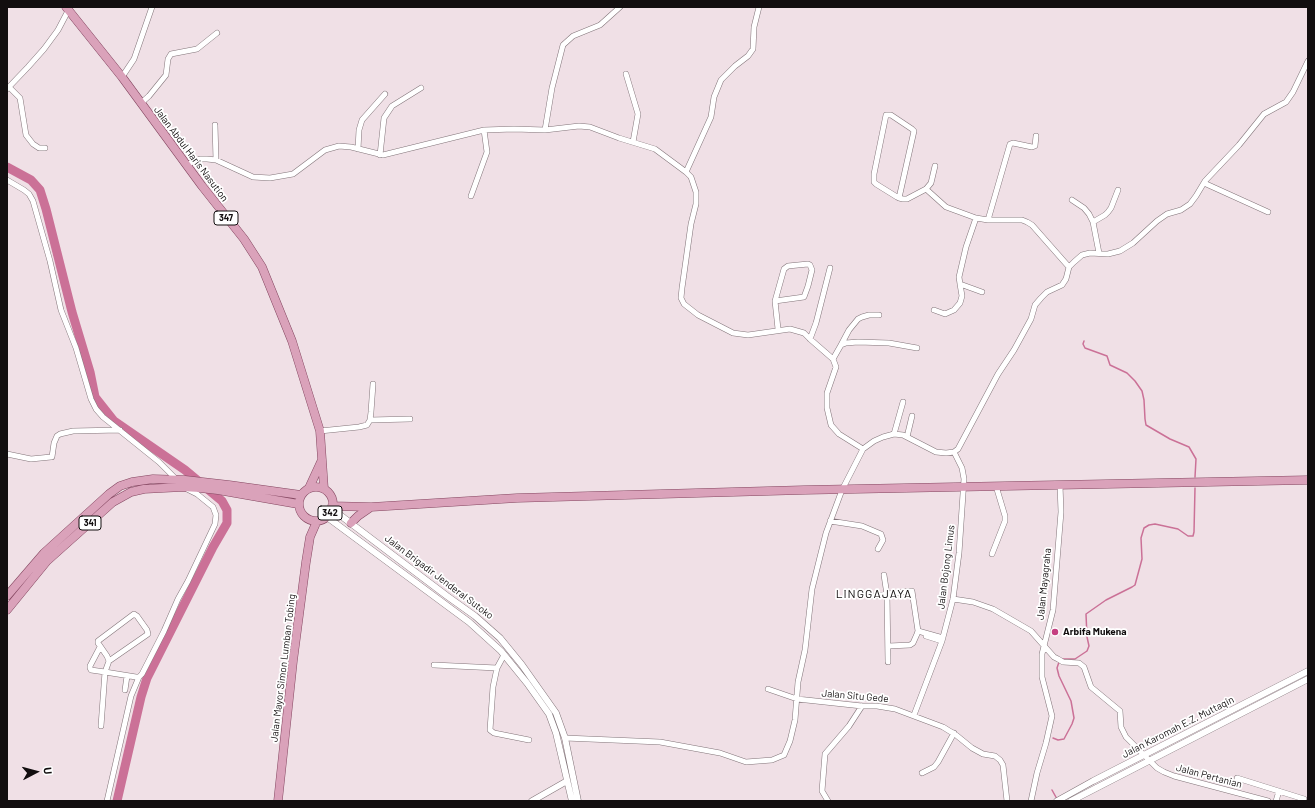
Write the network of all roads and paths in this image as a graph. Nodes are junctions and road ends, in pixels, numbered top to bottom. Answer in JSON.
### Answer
{"nodes":[{"id":1,"x":152,"y":7,"type":"edge"},
{"id":2,"x":620,"y":7,"type":"edge"},
{"id":3,"x":759,"y":7,"type":"edge"},
{"id":4,"x":67,"y":9,"type":"edge"},
{"id":5,"x":217,"y":33,"type":"dead end"},
{"id":6,"x":1308,"y":61,"type":"edge"},
{"id":7,"x":626,"y":74,"type":"dead end"},
{"id":8,"x":122,"y":77,"type":"junction"},
{"id":9,"x":7,"y":79,"type":"edge"},
{"id":10,"x":9,"y":87,"type":"edge"},
{"id":11,"x":421,"y":88,"type":"dead end"},
{"id":12,"x":385,"y":94,"type":"dead end"},
{"id":13,"x":141,"y":103,"type":"junction"},
{"id":14,"x":215,"y":125,"type":"dead end"},
{"id":15,"x":484,"y":130,"type":"junction"},
{"id":16,"x":545,"y":130,"type":"junction"},
{"id":17,"x":1036,"y":136,"type":"dead end"},
{"id":18,"x":632,"y":142,"type":"junction"},
{"id":19,"x":45,"y":148,"type":"dead end"},
{"id":20,"x":358,"y":149,"type":"junction"},
{"id":21,"x":380,"y":155,"type":"junction"},
{"id":22,"x":216,"y":160,"type":"junction"},
{"id":23,"x":186,"y":164,"type":"junction"},
{"id":24,"x":935,"y":166,"type":"dead end"},
{"id":25,"x":686,"y":172,"type":"junction"},
{"id":26,"x":7,"y":180,"type":"edge"},
{"id":27,"x":1204,"y":183,"type":"junction"},
{"id":28,"x":926,"y":188,"type":"junction"},
{"id":29,"x":1118,"y":190,"type":"dead end"},
{"id":30,"x":471,"y":196,"type":"dead end"},
{"id":31,"x":899,"y":198,"type":"junction"},
{"id":32,"x":1072,"y":200,"type":"dead end"},
{"id":33,"x":1268,"y":212,"type":"dead end"},
{"id":34,"x":976,"y":218,"type":"junction"},
{"id":35,"x":988,"y":220,"type":"junction"},
{"id":36,"x":1093,"y":222,"type":"junction"},
{"id":37,"x":1099,"y":253,"type":"junction"},
{"id":38,"x":1070,"y":267,"type":"junction"},
{"id":39,"x":830,"y":268,"type":"dead end"},
{"id":40,"x":960,"y":284,"type":"junction"},
{"id":41,"x":982,"y":292,"type":"dead end"},
{"id":42,"x":775,"y":301,"type":"junction"},
{"id":43,"x":934,"y":310,"type":"dead end"},
{"id":44,"x":879,"y":315,"type":"dead end"},
{"id":45,"x":778,"y":329,"type":"junction"},
{"id":46,"x":810,"y":338,"type":"junction"},
{"id":47,"x":841,"y":345,"type":"junction"},
{"id":48,"x":917,"y":348,"type":"dead end"},
{"id":49,"x":833,"y":359,"type":"junction"},
{"id":50,"x":373,"y":384,"type":"dead end"},
{"id":51,"x":903,"y":402,"type":"dead end"},
{"id":52,"x":912,"y":416,"type":"dead end"},
{"id":53,"x":410,"y":419,"type":"dead end"},
{"id":54,"x":370,"y":420,"type":"junction"},
{"id":55,"x":120,"y":430,"type":"junction"},
{"id":56,"x":320,"y":431,"type":"junction"},
{"id":57,"x":894,"y":434,"type":"junction"},
{"id":58,"x":907,"y":437,"type":"junction"},
{"id":59,"x":863,"y":449,"type":"junction"},
{"id":60,"x":954,"y":452,"type":"junction"},
{"id":61,"x":7,"y":454,"type":"edge"},
{"id":62,"x":321,"y":461,"type":"junction"},
{"id":63,"x":176,"y":479,"type":"junction"},
{"id":64,"x":1308,"y":480,"type":"edge"},
{"id":65,"x":184,"y":483,"type":"junction"},
{"id":66,"x":202,"y":485,"type":"junction"},
{"id":67,"x":1060,"y":485,"type":"junction"},
{"id":68,"x":996,"y":486,"type":"junction"},
{"id":69,"x":964,"y":487,"type":"junction"},
{"id":70,"x":229,"y":488,"type":"junction"},
{"id":71,"x":310,"y":488,"type":"junction"},
{"id":72,"x":324,"y":489,"type":"junction"},
{"id":73,"x":842,"y":490,"type":"junction"},
{"id":74,"x":301,"y":495,"type":"junction"},
{"id":75,"x":330,"y":495,"type":"junction"},
{"id":76,"x":298,"y":504,"type":"junction"},
{"id":77,"x":351,"y":506,"type":"junction"},
{"id":78,"x":371,"y":507,"type":"junction"},
{"id":79,"x":332,"y":508,"type":"junction"},
{"id":80,"x":328,"y":516,"type":"junction"},
{"id":81,"x":305,"y":518,"type":"junction"},
{"id":82,"x":317,"y":521,"type":"junction"},
{"id":83,"x":830,"y":521,"type":"junction"},
{"id":84,"x":351,"y":524,"type":"junction"},
{"id":85,"x":310,"y":537,"type":"junction"},
{"id":86,"x":878,"y":549,"type":"dead end"},
{"id":87,"x":992,"y":554,"type":"dead end"},
{"id":88,"x":884,"y":575,"type":"dead end"},
{"id":89,"x":887,"y":595,"type":"junction"},
{"id":90,"x":7,"y":596,"type":"edge"},
{"id":91,"x":873,"y":596,"type":"dead end"},
{"id":92,"x":953,"y":599,"type":"junction"},
{"id":93,"x":7,"y":610,"type":"edge"},
{"id":94,"x":475,"y":616,"type":"junction"},
{"id":95,"x":468,"y":622,"type":"junction"},
{"id":96,"x":917,"y":632,"type":"junction"},
{"id":97,"x":943,"y":640,"type":"junction"},
{"id":98,"x":1045,"y":645,"type":"junction"},
{"id":99,"x":889,"y":646,"type":"junction"},
{"id":100,"x":100,"y":647,"type":"junction"},
{"id":101,"x":504,"y":655,"type":"junction"},
{"id":102,"x":109,"y":661,"type":"junction"},
{"id":103,"x":888,"y":662,"type":"dead end"},
{"id":104,"x":434,"y":665,"type":"dead end"},
{"id":105,"x":497,"y":668,"type":"junction"},
{"id":106,"x":1308,"y":671,"type":"edge"},
{"id":107,"x":105,"y":672,"type":"junction"},
{"id":108,"x":127,"y":676,"type":"junction"},
{"id":109,"x":1298,"y":676,"type":"junction"},
{"id":110,"x":139,"y":677,"type":"junction"},
{"id":111,"x":1308,"y":679,"type":"edge"},
{"id":112,"x":529,"y":681,"type":"junction"},
{"id":113,"x":1302,"y":682,"type":"junction"},
{"id":114,"x":768,"y":689,"type":"dead end"},
{"id":115,"x":126,"y":690,"type":"dead end"},
{"id":116,"x":797,"y":699,"type":"junction"},
{"id":117,"x":862,"y":706,"type":"junction"},
{"id":118,"x":914,"y":715,"type":"junction"},
{"id":119,"x":101,"y":726,"type":"dead end"},
{"id":120,"x":954,"y":733,"type":"junction"},
{"id":121,"x":565,"y":738,"type":"junction"},
{"id":122,"x":528,"y":740,"type":"dead end"},
{"id":123,"x":1144,"y":755,"type":"junction"},
{"id":124,"x":1150,"y":760,"type":"junction"},
{"id":125,"x":922,"y":773,"type":"dead end"},
{"id":126,"x":1237,"y":778,"type":"dead end"},
{"id":127,"x":567,"y":781,"type":"junction"},
{"id":128,"x":1279,"y":791,"type":"junction"},
{"id":129,"x":1069,"y":798,"type":"edge"},
{"id":130,"x":1304,"y":799,"type":"dead end"},
{"id":131,"x":107,"y":801,"type":"edge"},
{"id":132,"x":278,"y":801,"type":"edge"},
{"id":133,"x":532,"y":801,"type":"edge"},
{"id":134,"x":572,"y":801,"type":"edge"},
{"id":135,"x":578,"y":801,"type":"edge"},
{"id":136,"x":828,"y":801,"type":"edge"},
{"id":137,"x":1007,"y":801,"type":"edge"},
{"id":138,"x":1031,"y":801,"type":"edge"},
{"id":139,"x":1057,"y":801,"type":"edge"},
{"id":140,"x":1268,"y":801,"type":"edge"},
{"id":141,"x":1276,"y":801,"type":"edge"}],
"edges":[{"from":1,"to":8,"type":"street"},
{"from":2,"to":16,"type":"street"},
{"from":3,"to":25,"type":"street"},
{"from":4,"to":8,"type":"main road","name":"Jalan Abdul Haris Nasution","number":"347"},
{"from":4,"to":10,"type":"street"},
{"from":5,"to":13,"type":"street"},
{"from":6,"to":27,"type":"street"},
{"from":7,"to":18,"type":"street"},
{"from":8,"to":13,"type":"main road","name":"Jalan Abdul Haris Nasution","number":"347"},
{"from":9,"to":10,"type":"street"},
{"from":10,"to":19,"type":"street"},
{"from":11,"to":21,"type":"street"},
{"from":12,"to":20,"type":"street"},
{"from":13,"to":23,"type":"main road","name":"Jalan Abdul Haris Nasution","number":"347"},
{"from":14,"to":22,"type":"street"},
{"from":15,"to":16,"type":"street"},
{"from":15,"to":21,"type":"street"},
{"from":15,"to":30,"type":"street"},
{"from":16,"to":18,"type":"street"},
{"from":17,"to":35,"type":"street"},
{"from":18,"to":25,"type":"street"},
{"from":20,"to":21,"type":"street"},
{"from":20,"to":22,"type":"street"},
{"from":22,"to":23,"type":"street"},
{"from":23,"to":56,"type":"main road","name":"Jalan Abdul Haris Nasution","number":"347"},
{"from":24,"to":28,"type":"street"},
{"from":25,"to":45,"type":"street"},
{"from":26,"to":55,"type":"street"},
{"from":27,"to":33,"type":"street"},
{"from":27,"to":37,"type":"street"},
{"from":28,"to":31,"type":"street"},
{"from":28,"to":34,"type":"street"},
{"from":29,"to":36,"type":"street"},
{"from":31,"to":31,"type":"street"},
{"from":32,"to":36,"type":"street"},
{"from":34,"to":35,"type":"street"},
{"from":34,"to":40,"type":"street"},
{"from":35,"to":38,"type":"street"},
{"from":36,"to":37,"type":"street"},
{"from":37,"to":38,"type":"street"},
{"from":38,"to":60,"type":"street"},
{"from":39,"to":46,"type":"street"},
{"from":40,"to":41,"type":"street"},
{"from":40,"to":43,"type":"street"},
{"from":42,"to":42,"type":"street"},
{"from":42,"to":45,"type":"street"},
{"from":44,"to":47,"type":"street"},
{"from":45,"to":46,"type":"street"},
{"from":46,"to":49,"type":"street"},
{"from":47,"to":48,"type":"street"},
{"from":47,"to":49,"type":"street"},
{"from":49,"to":59,"type":"street"},
{"from":50,"to":54,"type":"street"},
{"from":51,"to":57,"type":"street"},
{"from":52,"to":58,"type":"street"},
{"from":53,"to":54,"type":"street"},
{"from":54,"to":56,"type":"street"},
{"from":55,"to":61,"type":"street"},
{"from":55,"to":63,"type":"street"},
{"from":56,"to":62,"type":"main road","name":"Jalan Abdul Haris Nasution","number":"347"},
{"from":57,"to":58,"type":"street"},
{"from":57,"to":59,"type":"street"},
{"from":58,"to":60,"type":"street"},
{"from":59,"to":73,"type":"street"},
{"from":60,"to":69,"type":"street","name":"Jalan Bojong Limus"},
{"from":62,"to":71,"type":"main road"},
{"from":62,"to":72,"type":"main road","name":"Jalan Abdul Haris Nasution"},
{"from":63,"to":65,"type":"main road","number":"341"},
{"from":63,"to":90,"type":"main road","number":"341"},
{"from":64,"to":67,"type":"main road"},
{"from":65,"to":66,"type":"main road","number":"341"},
{"from":65,"to":93,"type":"main road","number":"341"},
{"from":65,"to":110,"type":"street"},
{"from":66,"to":70,"type":"main road","number":"341"},
{"from":66,"to":70,"type":"main road","number":"341"},
{"from":67,"to":68,"type":"main road"},
{"from":67,"to":98,"type":"street","name":"Jalan Mayagraha"},
{"from":68,"to":69,"type":"main road"},
{"from":68,"to":87,"type":"street"},
{"from":69,"to":73,"type":"main road"},
{"from":69,"to":92,"type":"street","name":"Jalan Bojong Limus"},
{"from":70,"to":74,"type":"main road","number":"341"},
{"from":70,"to":76,"type":"main road","number":"341"},
{"from":71,"to":72,"type":"main road"},
{"from":71,"to":74,"type":"main road"},
{"from":72,"to":75,"type":"main road","number":"342"},
{"from":73,"to":78,"type":"main road"},
{"from":73,"to":83,"type":"street"},
{"from":74,"to":76,"type":"main road"},
{"from":75,"to":77,"type":"main road"},
{"from":75,"to":79,"type":"main road","number":"342"},
{"from":76,"to":81,"type":"main road","number":"342"},
{"from":77,"to":78,"type":"main road"},
{"from":77,"to":79,"type":"main road"},
{"from":78,"to":84,"type":"main road"},
{"from":79,"to":80,"type":"main road","number":"342"},
{"from":79,"to":84,"type":"street","name":"Jalan Brigadir Jenderal Sutoko"},
{"from":80,"to":82,"type":"main road","number":"342"},
{"from":80,"to":95,"type":"street"},
{"from":81,"to":82,"type":"main road","number":"342"},
{"from":81,"to":85,"type":"main road","name":"Jalan Mayor Simon Lumban Tobing"},
{"from":82,"to":85,"type":"main road","name":"Jalan Mayor Simon Lumban Tobing"},
{"from":83,"to":86,"type":"street"},
{"from":83,"to":116,"type":"street"},
{"from":84,"to":94,"type":"street","name":"Jalan Brigadir Jenderal Sutoko"},
{"from":85,"to":132,"type":"main road","name":"Jalan Mayor Simon Lumban Tobing"},
{"from":88,"to":89,"type":"street"},
{"from":89,"to":91,"type":"street"},
{"from":89,"to":96,"type":"street"},
{"from":89,"to":99,"type":"street"},
{"from":92,"to":97,"type":"street","name":"Jalan Bojong Limus"},
{"from":92,"to":98,"type":"street"},
{"from":94,"to":95,"type":"street"},
{"from":94,"to":112,"type":"street","name":"Jalan Brigadir Jenderal Sutoko"},
{"from":95,"to":101,"type":"street"},
{"from":96,"to":97,"type":"street"},
{"from":96,"to":99,"type":"street"},
{"from":97,"to":118,"type":"street","name":"Jalan Bojong Limus"},
{"from":98,"to":123,"type":"street","name":"Jalan Pertanian"},
{"from":98,"to":138,"type":"street","name":"Jalan Mayagraha"},
{"from":99,"to":103,"type":"street"},
{"from":100,"to":102,"type":"street"},
{"from":100,"to":102,"type":"street"},
{"from":100,"to":107,"type":"street"},
{"from":101,"to":105,"type":"street"},
{"from":101,"to":112,"type":"street"},
{"from":102,"to":107,"type":"street"},
{"from":104,"to":105,"type":"street"},
{"from":105,"to":122,"type":"street"},
{"from":106,"to":109,"type":"street","name":"Jalan Karomah E.Z. Muttaqin"},
{"from":107,"to":108,"type":"street"},
{"from":107,"to":119,"type":"street"},
{"from":108,"to":110,"type":"street"},
{"from":108,"to":115,"type":"street"},
{"from":109,"to":113,"type":"street"},
{"from":109,"to":123,"type":"street","name":"Jalan Karomah E.Z. Muttaqin"},
{"from":110,"to":131,"type":"street"},
{"from":111,"to":113,"type":"street","name":"Jalan Karomah E.Z. Muttaqin"},
{"from":112,"to":121,"type":"street","name":"Jalan Brigadir Jenderal Sutoko"},
{"from":112,"to":127,"type":"street"},
{"from":113,"to":124,"type":"street","name":"Jalan Karomah E.Z. Muttaqin"},
{"from":114,"to":116,"type":"street","name":"Jalan Situ Gede"},
{"from":116,"to":117,"type":"street","name":"Jalan Situ Gede"},
{"from":116,"to":121,"type":"street"},
{"from":117,"to":118,"type":"street","name":"Jalan Situ Gede"},
{"from":117,"to":136,"type":"street"},
{"from":118,"to":120,"type":"street","name":"Jalan Situ Gede"},
{"from":120,"to":125,"type":"street"},
{"from":120,"to":137,"type":"street","name":"Jalan Situ Gede"},
{"from":121,"to":135,"type":"street","name":"Jalan Brigadir Jenderal Sutoko"},
{"from":123,"to":124,"type":"street","name":"Jalan Pertanian"},
{"from":123,"to":129,"type":"street","name":"Jalan Karomah E.Z. Muttaqin"},
{"from":124,"to":129,"type":"street","name":"Jalan Karomah E.Z. Muttaqin"},
{"from":124,"to":140,"type":"street","name":"Jalan Pertanian"},
{"from":126,"to":128,"type":"street"},
{"from":127,"to":133,"type":"street"},
{"from":127,"to":134,"type":"street"},
{"from":128,"to":130,"type":"street"},
{"from":128,"to":141,"type":"street"},
{"from":129,"to":139,"type":"street","name":"Jalan Karomah E.Z. Muttaqin"}]}
